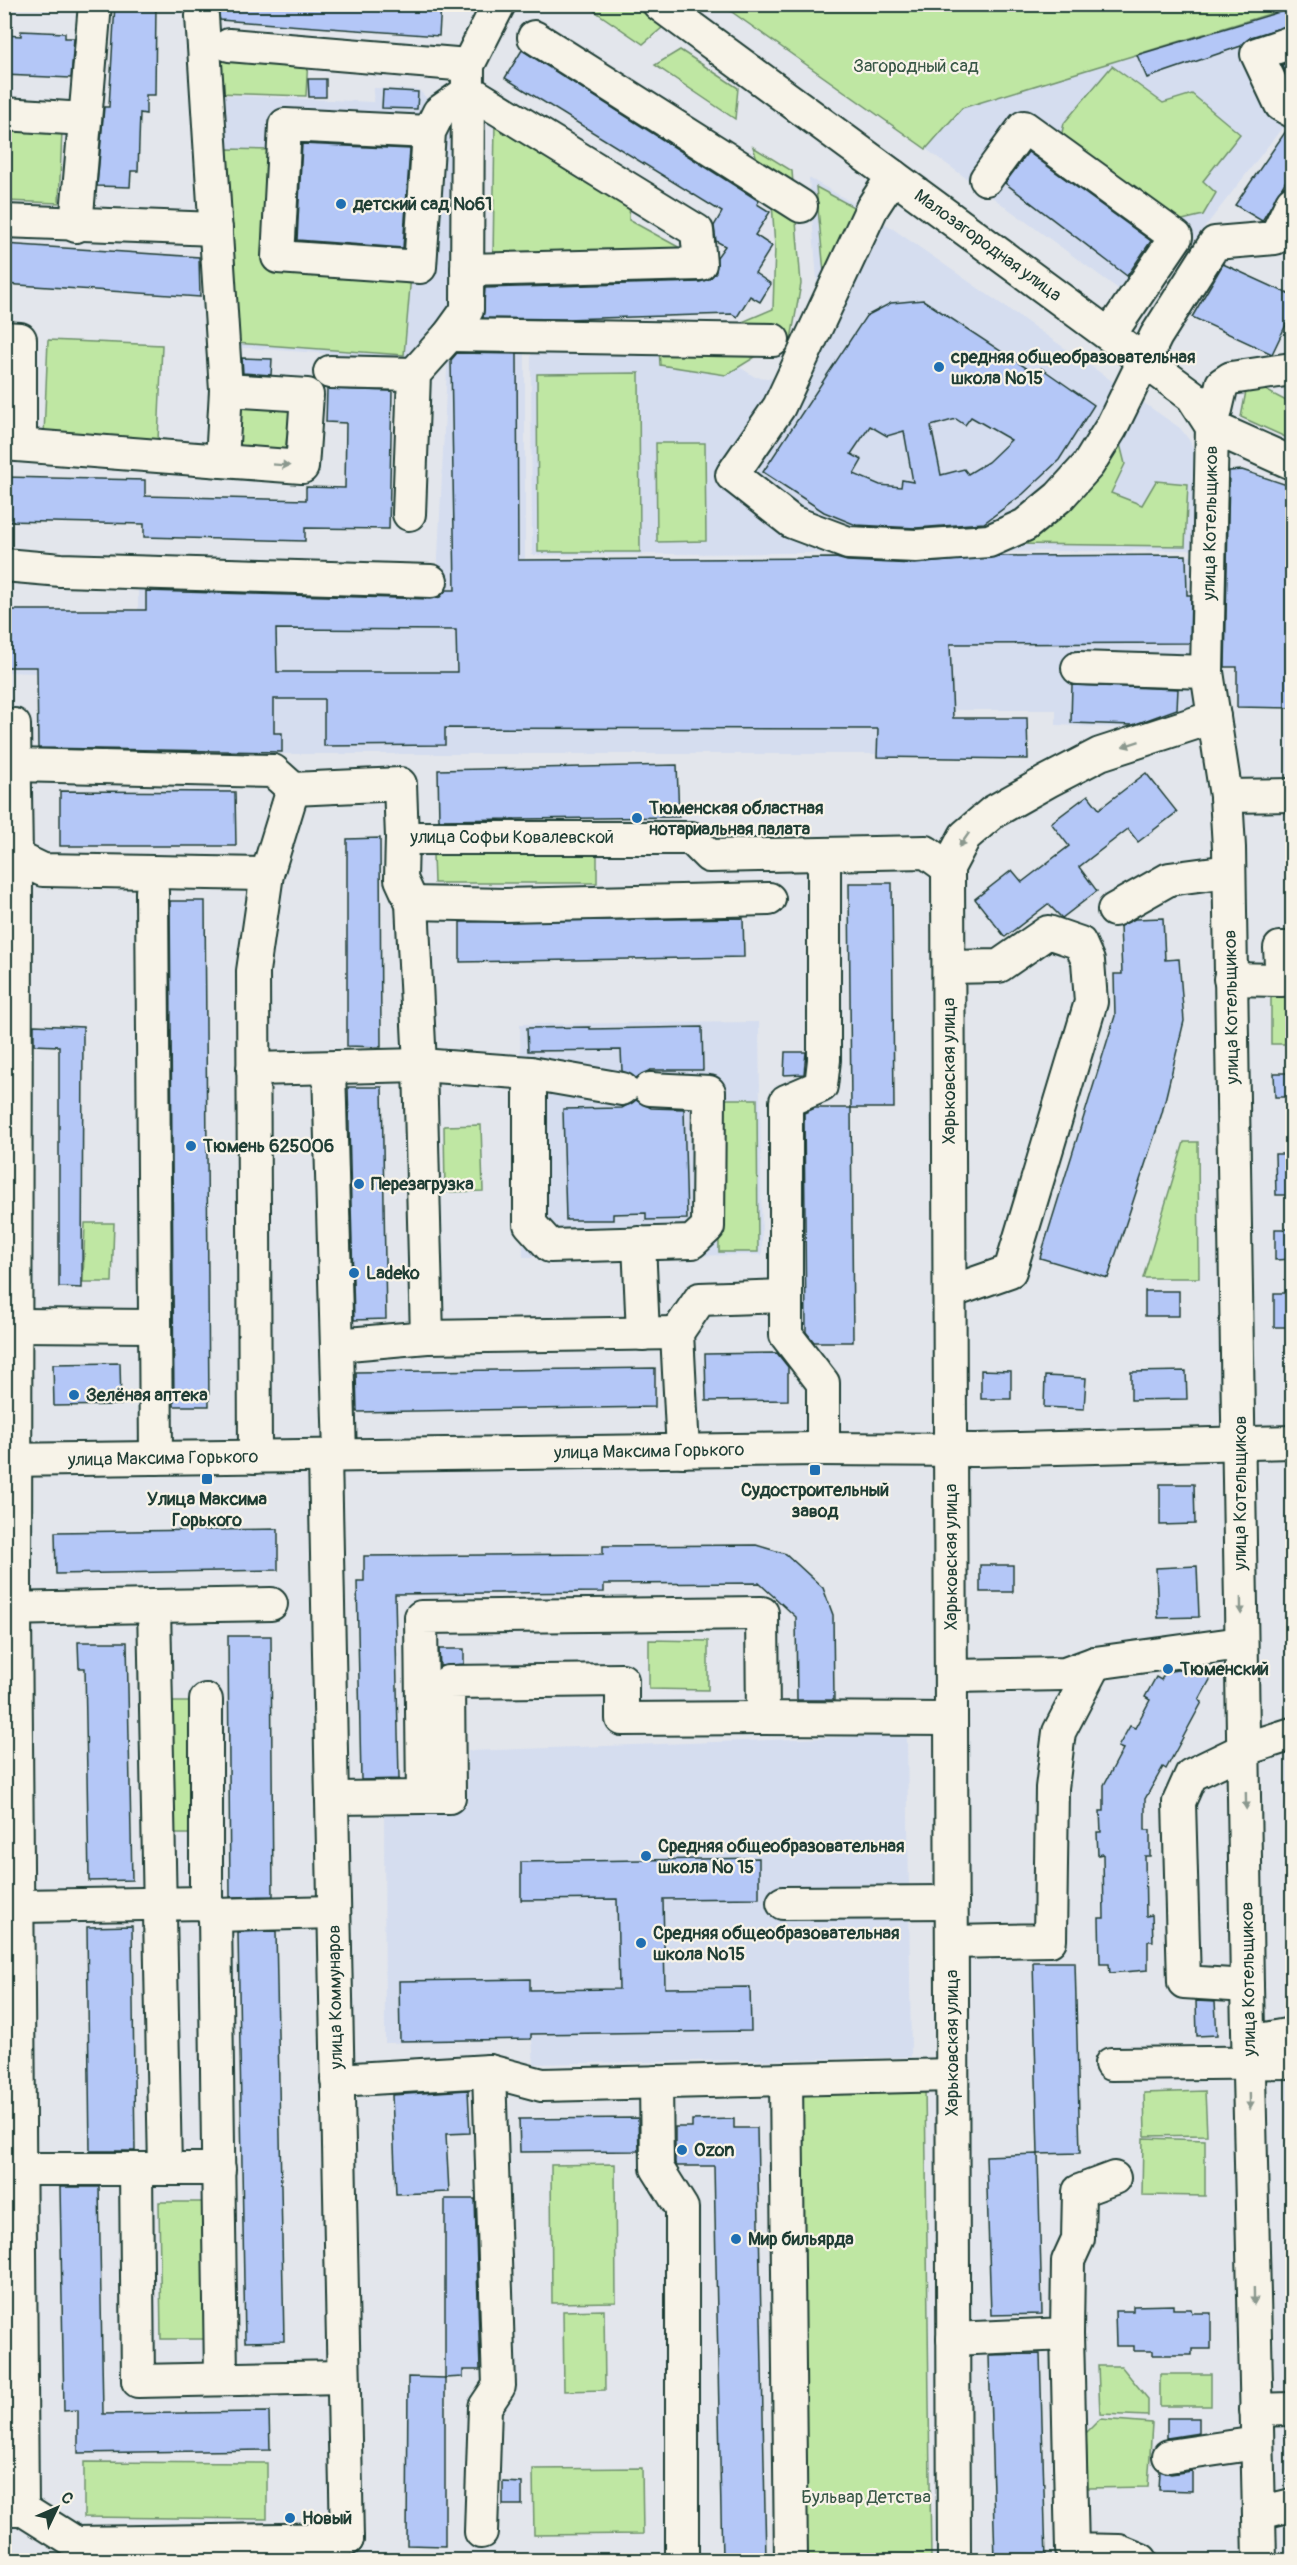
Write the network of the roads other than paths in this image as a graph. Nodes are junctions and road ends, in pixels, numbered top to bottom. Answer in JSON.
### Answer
{"nodes":[{"id":1,"x":95,"y":4,"type":"edge"},
{"id":2,"x":499,"y":4,"type":"edge"},
{"id":3,"x":659,"y":4,"type":"edge"},
{"id":4,"x":202,"y":16,"type":"dead end"},
{"id":5,"x":534,"y":37,"type":"dead end"},
{"id":6,"x":1293,"y":42,"type":"edge"},
{"id":7,"x":229,"y":45,"type":"dead end"},
{"id":8,"x":468,"y":78,"type":"junction"},
{"id":9,"x":1293,"y":111,"type":"edge"},
{"id":10,"x":4,"y":114,"type":"edge"},
{"id":11,"x":85,"y":119,"type":"junction"},
{"id":12,"x":429,"y":132,"type":"junction"},
{"id":13,"x":893,"y":176,"type":"junction"},
{"id":14,"x":986,"y":179,"type":"dead end"},
{"id":15,"x":1293,"y":202,"type":"edge"},
{"id":16,"x":801,"y":206,"type":"dead end"},
{"id":17,"x":4,"y":221,"type":"edge"},
{"id":18,"x":76,"y":226,"type":"junction"},
{"id":19,"x":216,"y":230,"type":"junction"},
{"id":20,"x":467,"y":270,"type":"junction"},
{"id":21,"x":1110,"y":334,"type":"junction"},
{"id":22,"x":449,"y":335,"type":"junction"},
{"id":23,"x":4,"y":338,"type":"edge"},
{"id":24,"x":773,"y":340,"type":"dead end"},
{"id":25,"x":1144,"y":360,"type":"junction"},
{"id":26,"x":1293,"y":369,"type":"edge"},
{"id":27,"x":330,"y":372,"type":"dead end"},
{"id":28,"x":414,"y":374,"type":"junction"},
{"id":29,"x":226,"y":390,"type":"junction"},
{"id":30,"x":1212,"y":427,"type":"junction"},
{"id":31,"x":12,"y":445,"type":"edge"},
{"id":32,"x":222,"y":461,"type":"junction"},
{"id":33,"x":1293,"y":463,"type":"edge"},
{"id":34,"x":409,"y":514,"type":"dead end"},
{"id":35,"x":4,"y":565,"type":"edge"},
{"id":36,"x":431,"y":580,"type":"dead end"},
{"id":37,"x":1078,"y":668,"type":"dead end"},
{"id":38,"x":1207,"y":672,"type":"junction"},
{"id":39,"x":1215,"y":717,"type":"junction"},
{"id":40,"x":4,"y":725,"type":"edge"},
{"id":41,"x":15,"y":765,"type":"junction"},
{"id":42,"x":292,"y":789,"type":"junction"},
{"id":43,"x":1293,"y":795,"type":"edge"},
{"id":44,"x":1226,"y":796,"type":"junction"},
{"id":45,"x":402,"y":838,"type":"junction"},
{"id":46,"x":824,"y":854,"type":"junction"},
{"id":47,"x":10,"y":857,"type":"edge"},
{"id":48,"x":948,"y":868,"type":"junction"},
{"id":49,"x":1229,"y":871,"type":"junction"},
{"id":50,"x":267,"y":874,"type":"junction"},
{"id":51,"x":152,"y":892,"type":"dead end"},
{"id":52,"x":769,"y":899,"type":"dead end"},
{"id":53,"x":412,"y":903,"type":"junction"},
{"id":54,"x":1114,"y":910,"type":"dead end"},
{"id":55,"x":1293,"y":948,"type":"edge"},
{"id":56,"x":949,"y":967,"type":"junction"},
{"id":57,"x":1230,"y":979,"type":"junction"},
{"id":58,"x":10,"y":983,"type":"edge"},
{"id":59,"x":420,"y":1065,"type":"junction"},
{"id":60,"x":254,"y":1069,"type":"junction"},
{"id":61,"x":328,"y":1069,"type":"junction"},
{"id":62,"x":530,"y":1073,"type":"junction"},
{"id":63,"x":639,"y":1243,"type":"junction"},
{"id":64,"x":10,"y":1284,"type":"edge"},
{"id":65,"x":950,"y":1292,"type":"junction"},
{"id":66,"x":786,"y":1296,"type":"junction"},
{"id":67,"x":16,"y":1325,"type":"junction"},
{"id":68,"x":154,"y":1326,"type":"junction"},
{"id":69,"x":677,"y":1333,"type":"junction"},
{"id":70,"x":643,"y":1334,"type":"junction"},
{"id":71,"x":427,"y":1337,"type":"junction"},
{"id":72,"x":337,"y":1345,"type":"junction"},
{"id":73,"x":1293,"y":1442,"type":"edge"},
{"id":74,"x":1238,"y":1443,"type":"junction"},
{"id":75,"x":823,"y":1449,"type":"junction"},
{"id":76,"x":950,"y":1450,"type":"junction"},
{"id":77,"x":683,"y":1451,"type":"junction"},
{"id":78,"x":255,"y":1456,"type":"junction"},
{"id":79,"x":332,"y":1456,"type":"junction"},
{"id":80,"x":156,"y":1458,"type":"junction"},
{"id":81,"x":10,"y":1460,"type":"edge"},
{"id":82,"x":271,"y":1604,"type":"dead end"},
{"id":83,"x":154,"y":1606,"type":"junction"},
{"id":84,"x":10,"y":1609,"type":"edge"},
{"id":85,"x":1241,"y":1643,"type":"junction"},
{"id":86,"x":1095,"y":1663,"type":"junction"},
{"id":87,"x":951,"y":1676,"type":"junction"},
{"id":88,"x":206,"y":1700,"type":"dead end"},
{"id":89,"x":763,"y":1718,"type":"junction"},
{"id":90,"x":951,"y":1719,"type":"junction"},
{"id":91,"x":1293,"y":1734,"type":"edge"},
{"id":92,"x":1245,"y":1749,"type":"junction"},
{"id":93,"x":423,"y":1797,"type":"junction"},
{"id":94,"x":332,"y":1798,"type":"junction"},
{"id":95,"x":952,"y":1902,"type":"junction"},
{"id":96,"x":783,"y":1903,"type":"dead end"},
{"id":97,"x":160,"y":1904,"type":"junction"},
{"id":98,"x":19,"y":1906,"type":"junction"},
{"id":99,"x":210,"y":1909,"type":"junction"},
{"id":100,"x":333,"y":1912,"type":"junction"},
{"id":101,"x":952,"y":1942,"type":"junction"},
{"id":102,"x":1247,"y":1986,"type":"junction"},
{"id":103,"x":12,"y":2010,"type":"edge"},
{"id":104,"x":1293,"y":2034,"type":"edge"},
{"id":105,"x":1250,"y":2053,"type":"junction"},
{"id":106,"x":1293,"y":2062,"type":"edge"},
{"id":107,"x":1111,"y":2064,"type":"dead end"},
{"id":108,"x":489,"y":2072,"type":"junction"},
{"id":109,"x":952,"y":2074,"type":"junction"},
{"id":110,"x":786,"y":2079,"type":"junction"},
{"id":111,"x":337,"y":2080,"type":"junction"},
{"id":112,"x":656,"y":2082,"type":"junction"},
{"id":113,"x":12,"y":2169,"type":"edge"},
{"id":114,"x":151,"y":2169,"type":"junction"},
{"id":115,"x":219,"y":2169,"type":"junction"},
{"id":116,"x":1114,"y":2178,"type":"dead end"},
{"id":117,"x":1067,"y":2334,"type":"junction"},
{"id":118,"x":953,"y":2339,"type":"junction"},
{"id":119,"x":343,"y":2377,"type":"junction"},
{"id":120,"x":221,"y":2379,"type":"junction"},
{"id":121,"x":13,"y":2400,"type":"edge"},
{"id":122,"x":1293,"y":2409,"type":"edge"},
{"id":123,"x":1256,"y":2410,"type":"junction"},
{"id":124,"x":1257,"y":2443,"type":"junction"},
{"id":125,"x":1169,"y":2457,"type":"dead end"},
{"id":126,"x":1293,"y":2505,"type":"edge"},
{"id":127,"x":13,"y":2509,"type":"edge"},
{"id":128,"x":1259,"y":2513,"type":"junction"},
{"id":129,"x":481,"y":2532,"type":"dead end"},
{"id":130,"x":307,"y":2550,"type":"edge"},
{"id":131,"x":354,"y":2550,"type":"edge"},
{"id":132,"x":682,"y":2560,"type":"edge"},
{"id":133,"x":791,"y":2560,"type":"edge"},
{"id":134,"x":954,"y":2560,"type":"edge"},
{"id":135,"x":1142,"y":2560,"type":"edge"},
{"id":136,"x":1260,"y":2560,"type":"edge"}],
"edges":[{"from":1,"to":11,"type":"street"},
{"from":2,"to":8,"type":"street"},
{"from":3,"to":13,"type":"street","name":"Малозагородная улица"},
{"from":4,"to":19,"type":"street"},
{"from":5,"to":16,"type":"street"},
{"from":6,"to":9,"type":"street"},
{"from":7,"to":8,"type":"street"},
{"from":8,"to":12,"type":"street"},
{"from":8,"to":20,"type":"street"},
{"from":8,"to":20,"type":"street"},
{"from":10,"to":11,"type":"street"},
{"from":11,"to":18,"type":"street"},
{"from":12,"to":12,"type":"street"},
{"from":13,"to":21,"type":"street","name":"Малозагородная улица"},
{"from":13,"to":25,"type":"street"},
{"from":14,"to":21,"type":"street"},
{"from":15,"to":25,"type":"street"},
{"from":17,"to":18,"type":"street"},
{"from":18,"to":19,"type":"street"},
{"from":19,"to":29,"type":"street"},
{"from":20,"to":22,"type":"street"},
{"from":21,"to":25,"type":"street","name":"Малозагородная улица"},
{"from":22,"to":24,"type":"street"},
{"from":22,"to":28,"type":"street"},
{"from":23,"to":31,"type":"street"},
{"from":25,"to":30,"type":"street","name":"Малозагородная улица"},
{"from":26,"to":30,"type":"street"},
{"from":27,"to":28,"type":"street"},
{"from":28,"to":34,"type":"street"},
{"from":29,"to":32,"type":"street"},
{"from":32,"to":29,"type":"street","one_way":true},
{"from":30,"to":33,"type":"street"},
{"from":30,"to":38,"type":"street","name":"улица Котельщиков"},
{"from":31,"to":32,"type":"street"},
{"from":35,"to":36,"type":"street"},
{"from":37,"to":38,"type":"street"},
{"from":38,"to":39,"type":"street","name":"улица Котельщиков"},
{"from":39,"to":44,"type":"street","name":"улица Котельщиков"},
{"from":39,"to":48,"type":"street","name":"Харьковская улица","one_way":true},
{"from":40,"to":41,"type":"street"},
{"from":41,"to":42,"type":"street"},
{"from":41,"to":47,"type":"street"},
{"from":42,"to":45,"type":"street","name":"улица Софьи Ковалевской"},
{"from":42,"to":50,"type":"street"},
{"from":43,"to":44,"type":"street"},
{"from":44,"to":49,"type":"street","name":"улица Котельщиков"},
{"from":45,"to":46,"type":"street","name":"улица Софьи Ковалевской"},
{"from":45,"to":53,"type":"street"},
{"from":46,"to":48,"type":"street","name":"улица Софьи Ковалевской"},
{"from":46,"to":66,"type":"street"},
{"from":47,"to":50,"type":"street"},
{"from":47,"to":58,"type":"street"},
{"from":48,"to":56,"type":"street","name":"Харьковская улица"},
{"from":49,"to":54,"type":"street"},
{"from":49,"to":57,"type":"street","name":"улица Котельщиков"},
{"from":50,"to":60,"type":"street"},
{"from":51,"to":68,"type":"street"},
{"from":52,"to":53,"type":"street"},
{"from":53,"to":59,"type":"street"},
{"from":55,"to":57,"type":"street"},
{"from":56,"to":65,"type":"street","name":"Харьковская улица"},
{"from":56,"to":65,"type":"street"},
{"from":57,"to":74,"type":"street","name":"улица Котельщиков"},
{"from":58,"to":64,"type":"street"},
{"from":59,"to":61,"type":"street"},
{"from":59,"to":62,"type":"street"},
{"from":59,"to":71,"type":"street"},
{"from":60,"to":61,"type":"street"},
{"from":60,"to":78,"type":"street"},
{"from":61,"to":72,"type":"street","name":"улица Коммунаров"},
{"from":62,"to":63,"type":"street"},
{"from":62,"to":63,"type":"street"},
{"from":63,"to":70,"type":"street"},
{"from":64,"to":67,"type":"street"},
{"from":65,"to":76,"type":"street","name":"Харьковская улица"},
{"from":66,"to":69,"type":"street"},
{"from":66,"to":75,"type":"street"},
{"from":67,"to":68,"type":"street"},
{"from":67,"to":81,"type":"street"},
{"from":68,"to":80,"type":"street"},
{"from":69,"to":70,"type":"street"},
{"from":69,"to":77,"type":"street"},
{"from":70,"to":71,"type":"street"},
{"from":71,"to":72,"type":"street"},
{"from":72,"to":79,"type":"street","name":"улица Коммунаров"},
{"from":73,"to":74,"type":"street","name":"улица Максима Горького"},
{"from":74,"to":76,"type":"street","name":"улица Максима Горького"},
{"from":74,"to":85,"type":"street","name":"улица Котельщиков","one_way":true},
{"from":75,"to":76,"type":"street","name":"улица Максима Горького"},
{"from":75,"to":77,"type":"street","name":"улица Максима Горького"},
{"from":76,"to":87,"type":"street","name":"Харьковская улица"},
{"from":77,"to":79,"type":"street","name":"улица Максима Горького"},
{"from":78,"to":79,"type":"street","name":"улица Максима Горького"},
{"from":78,"to":80,"type":"street","name":"улица Максима Горького"},
{"from":79,"to":94,"type":"street","name":"улица Коммунаров"},
{"from":80,"to":81,"type":"street","name":"улица Максима Горького"},
{"from":81,"to":84,"type":"street"},
{"from":82,"to":83,"type":"street"},
{"from":83,"to":84,"type":"street"},
{"from":83,"to":97,"type":"street"},
{"from":84,"to":98,"type":"street"},
{"from":85,"to":86,"type":"street"},
{"from":85,"to":92,"type":"street","name":"улица Котельщиков"},
{"from":86,"to":87,"type":"street"},
{"from":86,"to":101,"type":"street"},
{"from":87,"to":90,"type":"street","name":"Харьковская улица"},
{"from":88,"to":99,"type":"street"},
{"from":89,"to":90,"type":"street"},
{"from":89,"to":93,"type":"street"},
{"from":89,"to":93,"type":"street"},
{"from":90,"to":95,"type":"street","name":"Харьковская улица"},
{"from":91,"to":92,"type":"street"},
{"from":92,"to":102,"type":"street","name":"улица Котельщиков","one_way":true},
{"from":92,"to":102,"type":"street"},
{"from":93,"to":94,"type":"street"},
{"from":94,"to":100,"type":"street","name":"улица Коммунаров"},
{"from":95,"to":96,"type":"street"},
{"from":95,"to":101,"type":"street","name":"Харьковская улица"},
{"from":97,"to":98,"type":"street"},
{"from":97,"to":99,"type":"street"},
{"from":97,"to":114,"type":"street"},
{"from":98,"to":103,"type":"street"},
{"from":99,"to":100,"type":"street"},
{"from":99,"to":115,"type":"street"},
{"from":100,"to":111,"type":"street","name":"улица Коммунаров"},
{"from":101,"to":109,"type":"street","name":"Харьковская улица"},
{"from":102,"to":105,"type":"street","name":"улица Котельщиков"},
{"from":103,"to":113,"type":"street"},
{"from":104,"to":105,"type":"street"},
{"from":105,"to":106,"type":"street"},
{"from":105,"to":107,"type":"street"},
{"from":105,"to":123,"type":"street","name":"улица Котельщиков","one_way":true},
{"from":108,"to":111,"type":"street"},
{"from":108,"to":112,"type":"street"},
{"from":108,"to":129,"type":"street"},
{"from":109,"to":110,"type":"street"},
{"from":109,"to":118,"type":"street","name":"Харьковская улица"},
{"from":110,"to":112,"type":"street"},
{"from":110,"to":133,"type":"street"},
{"from":111,"to":119,"type":"street","name":"улица Коммунаров"},
{"from":112,"to":132,"type":"street"},
{"from":113,"to":114,"type":"street"},
{"from":113,"to":121,"type":"street"},
{"from":114,"to":115,"type":"street"},
{"from":114,"to":120,"type":"street"},
{"from":115,"to":120,"type":"street"},
{"from":116,"to":117,"type":"street"},
{"from":117,"to":118,"type":"street"},
{"from":117,"to":135,"type":"street"},
{"from":118,"to":134,"type":"street","name":"Харьковская улица"},
{"from":119,"to":120,"type":"street"},
{"from":119,"to":131,"type":"street","name":"улица Коммунаров"},
{"from":121,"to":127,"type":"street"},
{"from":122,"to":123,"type":"street"},
{"from":123,"to":124,"type":"street","name":"улица Котельщиков"},
{"from":124,"to":125,"type":"street"},
{"from":124,"to":128,"type":"street","name":"улица Котельщиков"},
{"from":126,"to":128,"type":"street"},
{"from":127,"to":130,"type":"street"},
{"from":128,"to":136,"type":"street","name":"улица Котельщиков"},
{"from":130,"to":131,"type":"street"}]}
